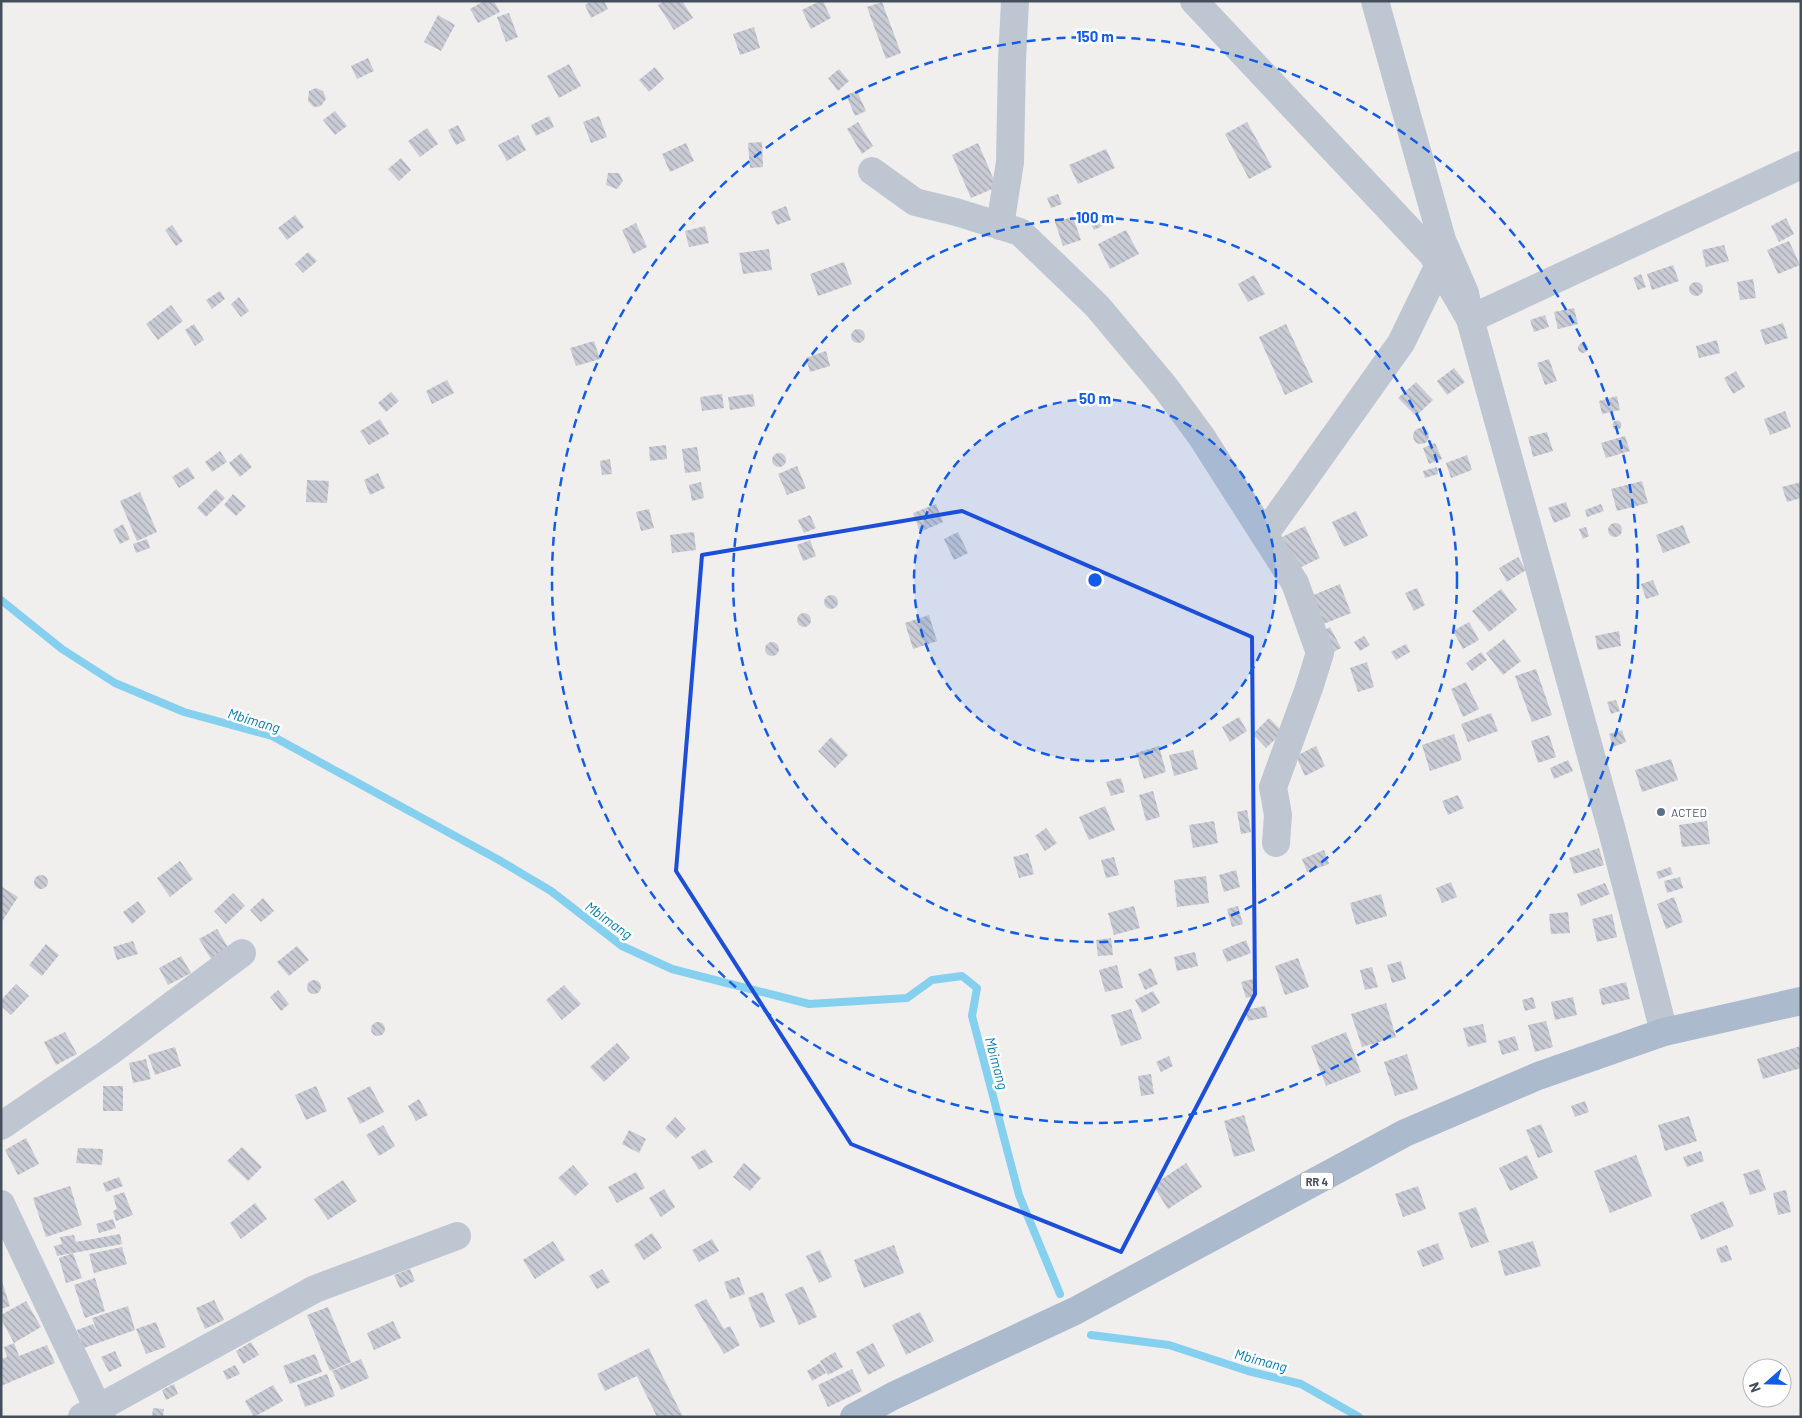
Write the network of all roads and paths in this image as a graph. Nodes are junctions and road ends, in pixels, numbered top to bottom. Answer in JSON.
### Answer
{"nodes":[{"id":1,"x":1015,"y":1,"type":"edge"},
{"id":2,"x":1194,"y":1,"type":"edge"},
{"id":3,"x":1375,"y":1,"type":"edge"},
{"id":4,"x":1801,"y":165,"type":"edge"},
{"id":5,"x":872,"y":171,"type":"dead end"},
{"id":6,"x":1000,"y":226,"type":"junction"},
{"id":7,"x":1439,"y":266,"type":"junction"},
{"id":8,"x":1470,"y":319,"type":"junction"},
{"id":9,"x":1265,"y":534,"type":"junction"},
{"id":10,"x":1276,"y":843,"type":"dead end"},
{"id":11,"x":242,"y":953,"type":"dead end"},
{"id":12,"x":1801,"y":1001,"type":"edge"},
{"id":13,"x":1664,"y":1032,"type":"junction"},
{"id":14,"x":1,"y":1126,"type":"edge"},
{"id":15,"x":1,"y":1204,"type":"edge"},
{"id":16,"x":457,"y":1236,"type":"dead end"},
{"id":17,"x":94,"y":1414,"type":"edge"},
{"id":18,"x":854,"y":1417,"type":"edge"}],
"edges":[{"from":1,"to":6,"type":"street"},
{"from":2,"to":7,"type":"street"},
{"from":3,"to":8,"type":"street"},
{"from":4,"to":8,"type":"street"},
{"from":5,"to":6,"type":"street"},
{"from":6,"to":9,"type":"street"},
{"from":7,"to":8,"type":"street"},
{"from":7,"to":9,"type":"street"},
{"from":8,"to":13,"type":"street"},
{"from":9,"to":10,"type":"street"},
{"from":11,"to":14,"type":"street"},
{"from":12,"to":13,"type":"main road","number":"RR 4"},
{"from":13,"to":18,"type":"main road","number":"RR 4"},
{"from":15,"to":17,"type":"street"},
{"from":16,"to":17,"type":"street"}]}
